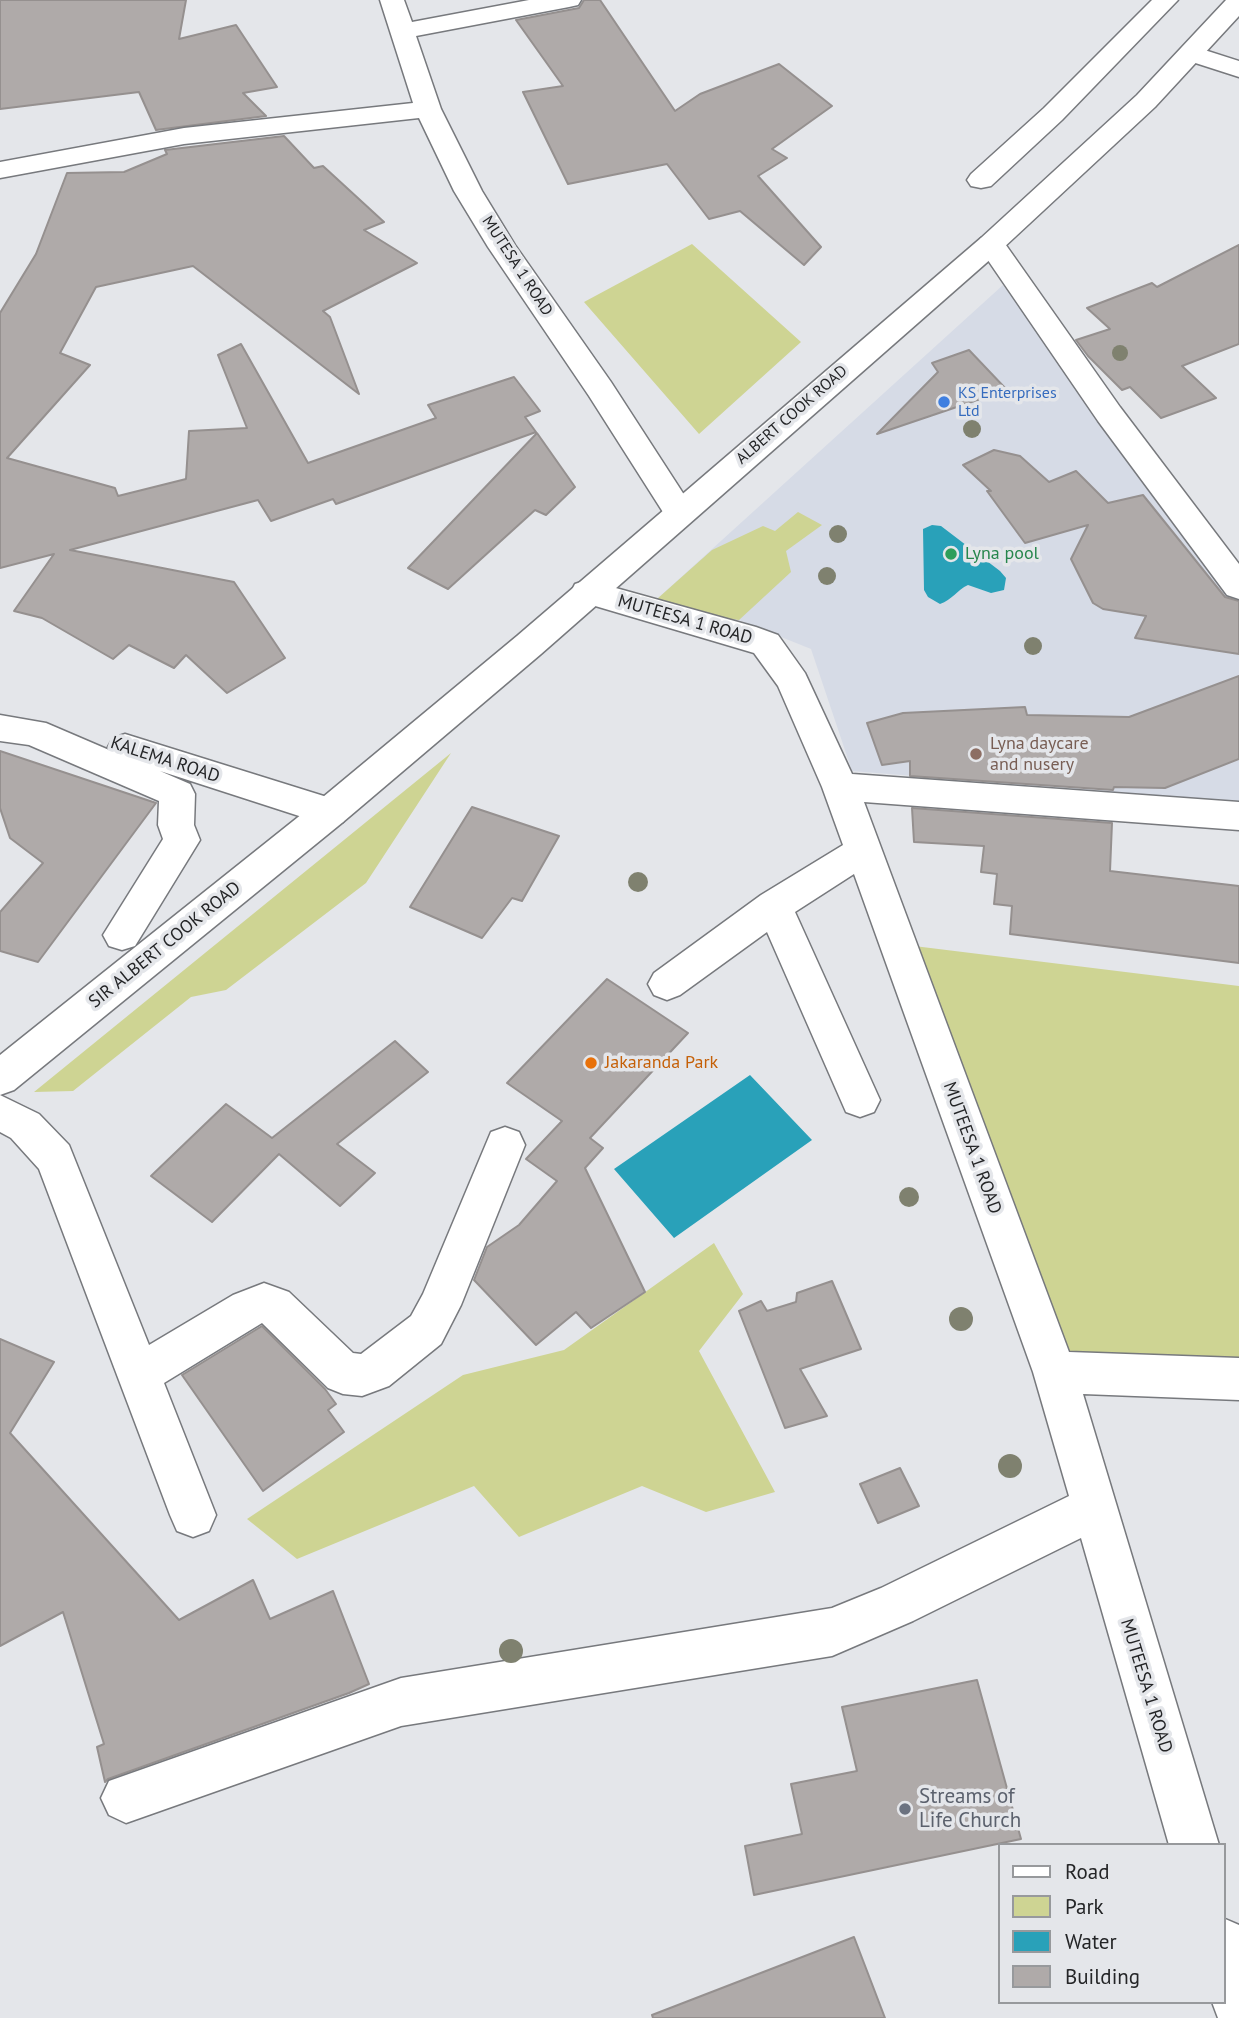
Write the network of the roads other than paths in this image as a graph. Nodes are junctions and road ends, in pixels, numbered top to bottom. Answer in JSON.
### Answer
{"nodes":[{"id":1,"x":392,"y":0,"type":"edge"},
{"id":2,"x":569,"y":0,"type":"edge"},
{"id":3,"x":1166,"y":0,"type":"edge"},
{"id":4,"x":1239,"y":1,"type":"edge"},
{"id":5,"x":402,"y":31,"type":"junction"},
{"id":6,"x":1192,"y":54,"type":"junction"},
{"id":7,"x":1239,"y":69,"type":"edge"},
{"id":8,"x":428,"y":109,"type":"junction"},
{"id":9,"x":0,"y":170,"type":"edge"},
{"id":10,"x":981,"y":180,"type":"dead end"},
{"id":11,"x":990,"y":244,"type":"junction"},
{"id":12,"x":679,"y":512,"type":"junction"},
{"id":13,"x":1239,"y":587,"type":"edge"},
{"id":14,"x":587,"y":592,"type":"junction"},
{"id":15,"x":0,"y":708,"type":"edge"},
{"id":16,"x":0,"y":714,"type":"edge"},
{"id":17,"x":17,"y":730,"type":"edge"},
{"id":18,"x":840,"y":787,"type":"junction"},
{"id":19,"x":330,"y":813,"type":"junction"},
{"id":20,"x":1239,"y":816,"type":"edge"},
{"id":21,"x":862,"y":852,"type":"junction"},
{"id":22,"x":774,"y":906,"type":"junction"},
{"id":23,"x":122,"y":935,"type":"dead end"},
{"id":24,"x":667,"y":984,"type":"dead end"},
{"id":25,"x":0,"y":1078,"type":"edge"},
{"id":26,"x":860,"y":1100,"type":"dead end"},
{"id":27,"x":0,"y":1112,"type":"edge"},
{"id":28,"x":505,"y":1145,"type":"dead end"},
{"id":29,"x":1055,"y":1372,"type":"junction"},
{"id":30,"x":140,"y":1374,"type":"junction"},
{"id":31,"x":1239,"y":1379,"type":"edge"},
{"id":32,"x":1093,"y":1508,"type":"junction"},
{"id":33,"x":193,"y":1515,"type":"dead end"},
{"id":34,"x":126,"y":1798,"type":"dead end"},
{"id":35,"x":1193,"y":1843,"type":"edge"},
{"id":36,"x":1225,"y":1952,"type":"edge"},
{"id":37,"x":1239,"y":2005,"type":"edge"}],
"edges":[{"from":1,"to":5,"type":"street","name":"MUTESA 1 ROAD"},
{"from":2,"to":5,"type":"street"},
{"from":3,"to":10,"type":"street"},
{"from":4,"to":6,"type":"street","name":"ALBERT COOK ROAD"},
{"from":5,"to":8,"type":"street","name":"MUTESA 1 ROAD"},
{"from":6,"to":7,"type":"street"},
{"from":6,"to":11,"type":"street","name":"ALBERT COOK ROAD"},
{"from":8,"to":9,"type":"street"},
{"from":8,"to":12,"type":"street","name":"MUTESA 1 ROAD"},
{"from":11,"to":12,"type":"street","name":"ALBERT COOK ROAD"},
{"from":11,"to":13,"type":"street"},
{"from":12,"to":14,"type":"street","name":"ALBERT COOK ROAD"},
{"from":14,"to":18,"type":"street","name":"MUTEESA 1 ROAD"},
{"from":14,"to":19,"type":"street","name":"ALBERT COOK ROAD"},
{"from":15,"to":19,"type":"street","name":"KALEMA ROAD"},
{"from":16,"to":17,"type":"street"},
{"from":17,"to":23,"type":"street"},
{"from":18,"to":20,"type":"street"},
{"from":18,"to":21,"type":"street","name":"MUTEESA 1 ROAD"},
{"from":19,"to":25,"type":"street","name":"SIR ALBERT COOK ROAD"},
{"from":21,"to":22,"type":"street"},
{"from":21,"to":29,"type":"street","name":"MUTEESA 1 ROAD"},
{"from":22,"to":24,"type":"street"},
{"from":22,"to":26,"type":"street"},
{"from":27,"to":30,"type":"street"},
{"from":28,"to":30,"type":"street"},
{"from":29,"to":31,"type":"street"},
{"from":29,"to":32,"type":"street","name":"MUTEESA 1 ROAD"},
{"from":30,"to":33,"type":"street"},
{"from":32,"to":34,"type":"street"},
{"from":32,"to":35,"type":"street","name":"MUTEESA 1 ROAD"},
{"from":36,"to":37,"type":"street"}]}
